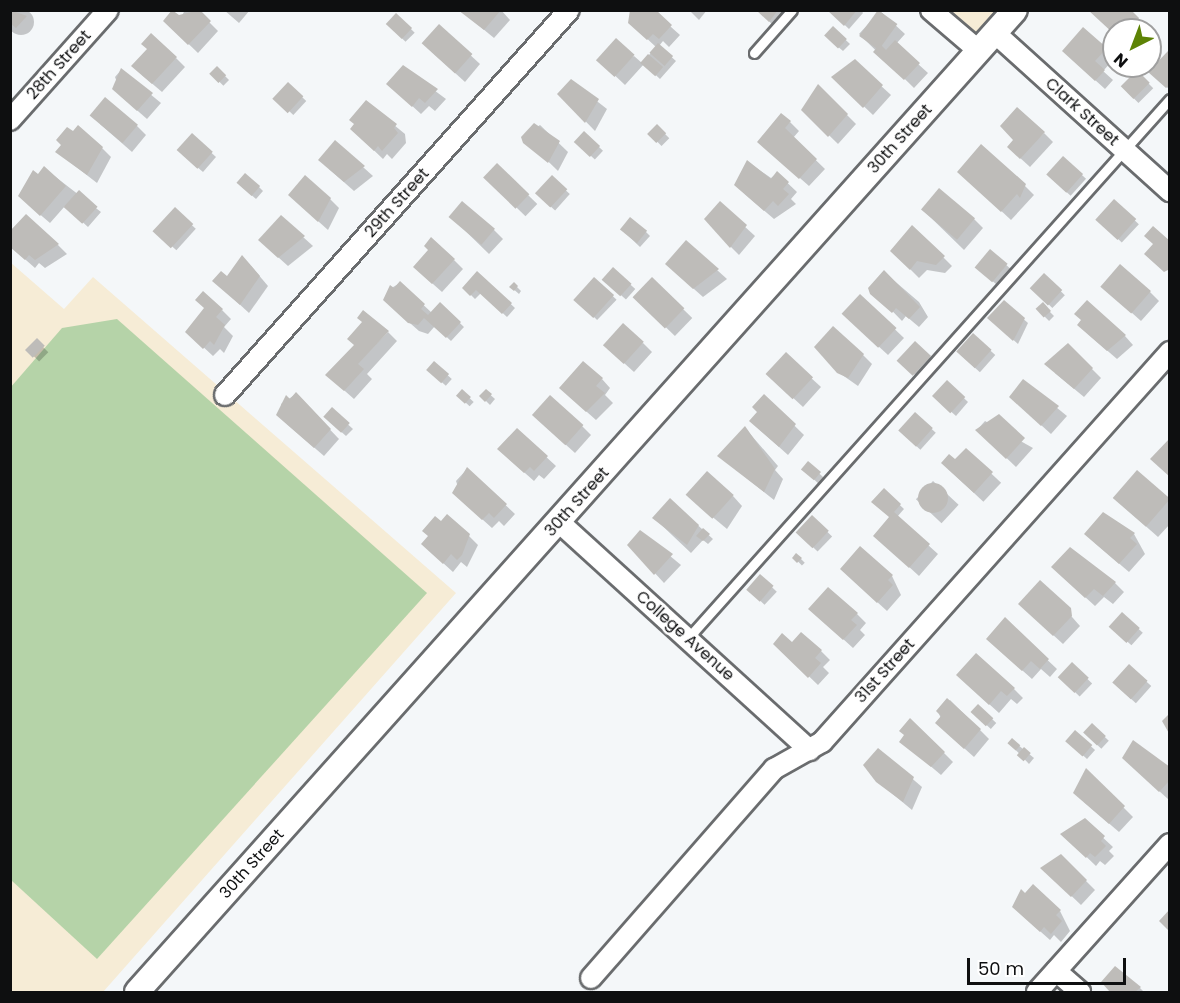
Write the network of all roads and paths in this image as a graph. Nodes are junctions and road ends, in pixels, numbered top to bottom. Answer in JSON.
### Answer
{"nodes":[{"id":1,"x":108,"y":10,"type":"edge"},
{"id":2,"x":569,"y":10,"type":"edge"},
{"id":3,"x":792,"y":10,"type":"edge"},
{"id":4,"x":931,"y":10,"type":"edge"},
{"id":5,"x":1015,"y":10,"type":"edge"},
{"id":6,"x":995,"y":33,"type":"junction"},
{"id":7,"x":979,"y":51,"type":"junction"},
{"id":8,"x":754,"y":53,"type":"dead end"},
{"id":9,"x":1170,"y":99,"type":"edge"},
{"id":10,"x":10,"y":120,"type":"edge"},
{"id":11,"x":1124,"y":149,"type":"junction"},
{"id":12,"x":1170,"y":191,"type":"edge"},
{"id":13,"x":1170,"y":352,"type":"edge"},
{"id":14,"x":225,"y":395,"type":"dead end"},
{"id":15,"x":560,"y":522,"type":"junction"},
{"id":16,"x":688,"y":638,"type":"junction"},
{"id":17,"x":810,"y":750,"type":"junction"},
{"id":18,"x":1170,"y":844,"type":"edge"},
{"id":19,"x":1056,"y":971,"type":"junction"},
{"id":20,"x":591,"y":978,"type":"dead end"},
{"id":21,"x":137,"y":993,"type":"edge"},
{"id":22,"x":1036,"y":993,"type":"edge"},
{"id":23,"x":1080,"y":993,"type":"edge"}],
"edges":[{"from":1,"to":10,"type":"street","name":"28th Street"},
{"from":2,"to":14,"type":"street","name":"29th Street"},
{"from":3,"to":8,"type":"lane"},
{"from":4,"to":7,"type":"street"},
{"from":5,"to":6,"type":"street","name":"30th Street"},
{"from":6,"to":7,"type":"street","name":"30th Street"},
{"from":6,"to":11,"type":"street","name":"Clark Street"},
{"from":7,"to":15,"type":"street","name":"30th Street"},
{"from":9,"to":11,"type":"lane"},
{"from":11,"to":12,"type":"street","name":"Clark Street"},
{"from":11,"to":16,"type":"lane"},
{"from":13,"to":17,"type":"street","name":"31st Street"},
{"from":15,"to":16,"type":"street","name":"College Avenue"},
{"from":15,"to":21,"type":"street","name":"30th Street"},
{"from":16,"to":17,"type":"street","name":"College Avenue"},
{"from":17,"to":20,"type":"street","name":"31st Street"},
{"from":18,"to":19,"type":"street"},
{"from":19,"to":22,"type":"street"},
{"from":19,"to":23,"type":"street"}]}
